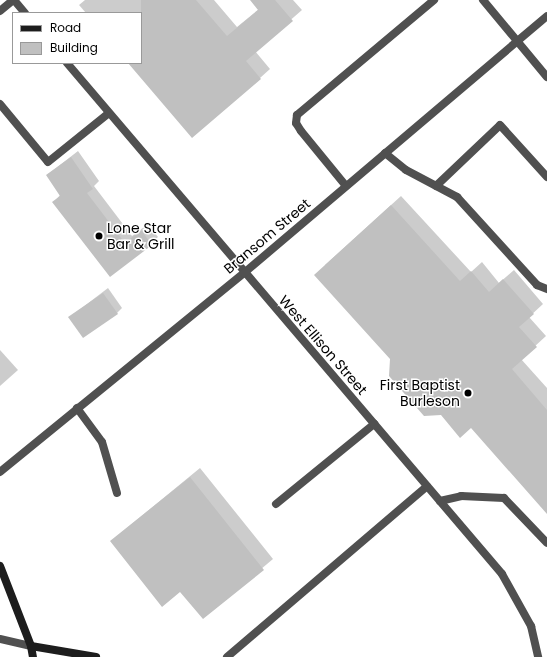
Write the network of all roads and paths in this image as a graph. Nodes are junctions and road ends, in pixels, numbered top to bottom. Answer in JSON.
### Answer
{"nodes":[{"id":1,"x":13,"y":0,"type":"edge"},
{"id":2,"x":434,"y":0,"type":"edge"},
{"id":3,"x":483,"y":0,"type":"edge"},
{"id":4,"x":0,"y":11,"type":"edge"},
{"id":5,"x":24,"y":12,"type":"edge"},
{"id":6,"x":547,"y":16,"type":"edge"},
{"id":7,"x":517,"y":41,"type":"junction"},
{"id":8,"x":68,"y":64,"type":"edge"},
{"id":9,"x":547,"y":77,"type":"edge"},
{"id":10,"x":0,"y":104,"type":"edge"},
{"id":11,"x":109,"y":113,"type":"junction"},
{"id":12,"x":385,"y":153,"type":"junction"},
{"id":13,"x":547,"y":177,"type":"edge"},
{"id":14,"x":346,"y":186,"type":"junction"},
{"id":15,"x":436,"y":186,"type":"junction"},
{"id":16,"x":244,"y":273,"type":"junction"},
{"id":17,"x":547,"y":290,"type":"edge"},
{"id":18,"x":77,"y":408,"type":"junction"},
{"id":19,"x":374,"y":424,"type":"junction"},
{"id":20,"x":0,"y":472,"type":"edge"},
{"id":21,"x":427,"y":486,"type":"junction"},
{"id":22,"x":117,"y":493,"type":"dead end"},
{"id":23,"x":440,"y":501,"type":"junction"},
{"id":24,"x":276,"y":504,"type":"dead end"},
{"id":25,"x":547,"y":544,"type":"edge"},
{"id":26,"x":0,"y":566,"type":"edge"},
{"id":27,"x":0,"y":639,"type":"edge"},
{"id":28,"x":31,"y":646,"type":"junction"},
{"id":29,"x":33,"y":657,"type":"edge"},
{"id":30,"x":96,"y":657,"type":"edge"},
{"id":31,"x":227,"y":657,"type":"edge"},
{"id":32,"x":538,"y":657,"type":"edge"}],
"edges":[{"from":1,"to":4,"type":"street"},
{"from":1,"to":5,"type":"street"},
{"from":2,"to":14,"type":"street"},
{"from":3,"to":7,"type":"street"},
{"from":6,"to":7,"type":"street","name":"Bransom Street"},
{"from":7,"to":9,"type":"street"},
{"from":7,"to":12,"type":"street","name":"Bransom Street"},
{"from":8,"to":11,"type":"street","name":"West Ellison Street"},
{"from":10,"to":11,"type":"street"},
{"from":11,"to":16,"type":"street","name":"West Ellison Street"},
{"from":12,"to":14,"type":"street","name":"Bransom Street"},
{"from":12,"to":15,"type":"street"},
{"from":13,"to":15,"type":"street"},
{"from":14,"to":16,"type":"street","name":"Bransom Street"},
{"from":15,"to":17,"type":"street"},
{"from":16,"to":18,"type":"street","name":"Bransom Street"},
{"from":16,"to":19,"type":"street","name":"West Ellison Street"},
{"from":18,"to":20,"type":"street","name":"Bransom Street"},
{"from":18,"to":22,"type":"street"},
{"from":19,"to":21,"type":"street","name":"West Ellison Street"},
{"from":19,"to":24,"type":"street"},
{"from":21,"to":23,"type":"street","name":"West Ellison Street"},
{"from":21,"to":31,"type":"street"},
{"from":23,"to":25,"type":"street"},
{"from":23,"to":32,"type":"street","name":"West Ellison Street"},
{"from":26,"to":28,"type":"main road"},
{"from":27,"to":28,"type":"street"},
{"from":28,"to":29,"type":"main road"},
{"from":28,"to":30,"type":"main road"}]}
